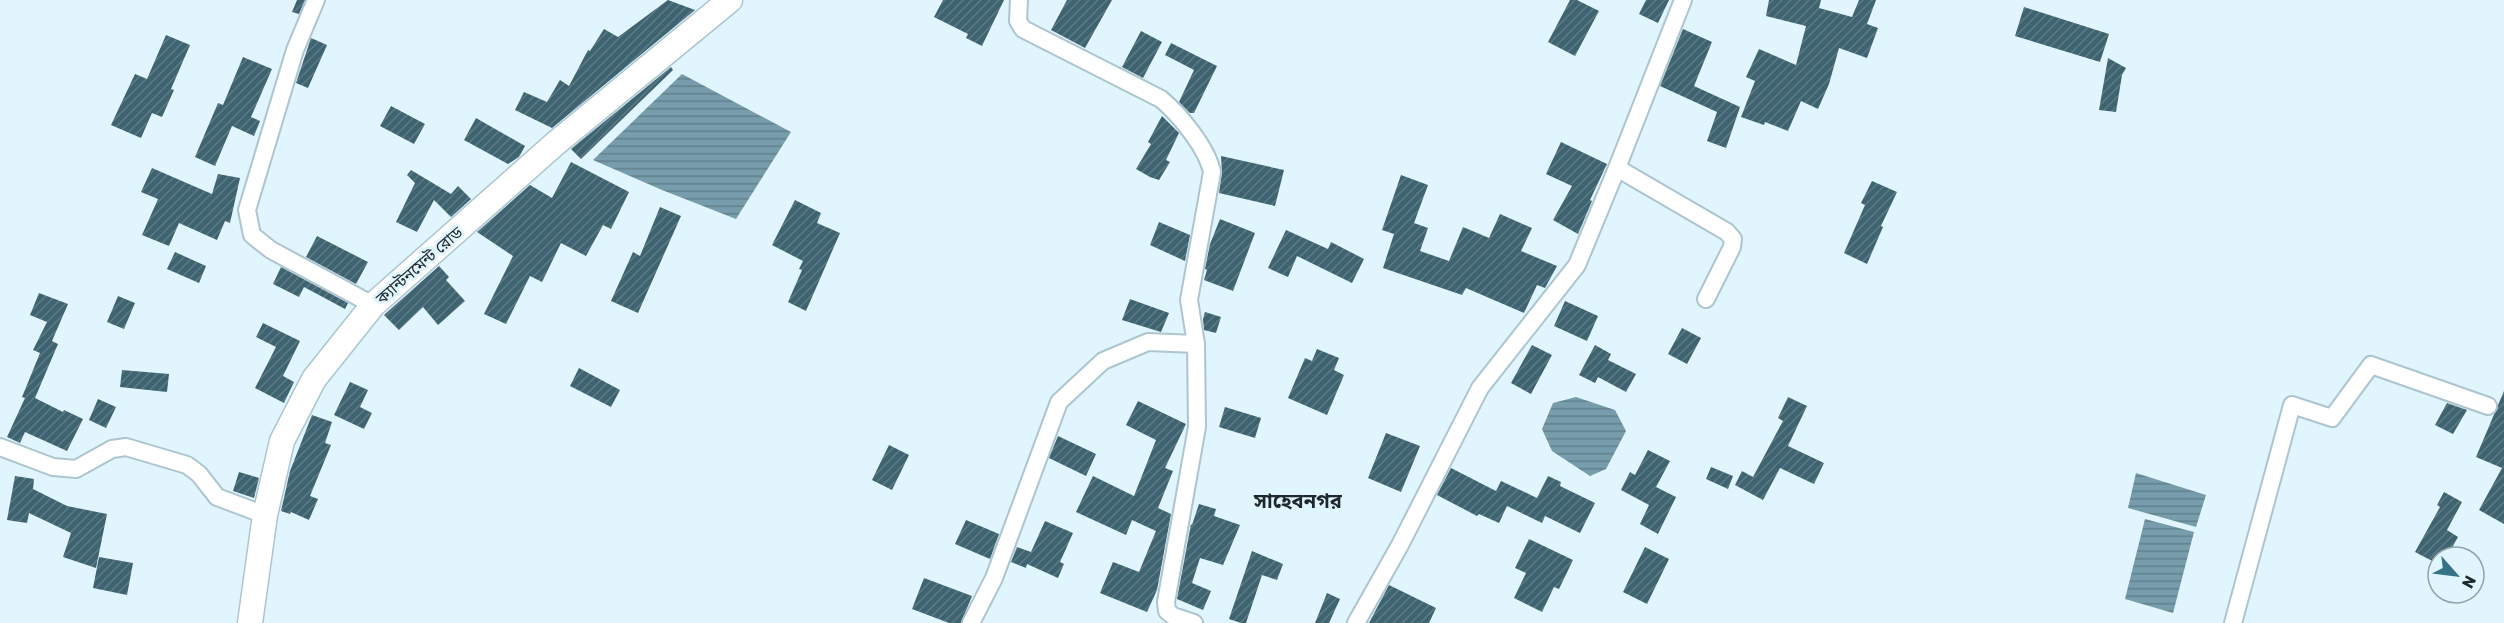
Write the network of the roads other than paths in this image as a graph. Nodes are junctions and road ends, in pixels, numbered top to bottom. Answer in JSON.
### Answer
{"nodes":[{"id":1,"x":316,"y":0,"type":"edge"},
{"id":2,"x":730,"y":0,"type":"edge"},
{"id":3,"x":1019,"y":0,"type":"edge"},
{"id":4,"x":1683,"y":0,"type":"edge"},
{"id":5,"x":1617,"y":168,"type":"junction"},
{"id":6,"x":1706,"y":299,"type":"dead end"},
{"id":7,"x":373,"y":305,"type":"junction"},
{"id":8,"x":1196,"y":344,"type":"junction"},
{"id":9,"x":2488,"y":405,"type":"dead end"},
{"id":10,"x":0,"y":447,"type":"edge"},
{"id":11,"x":265,"y":515,"type":"junction"},
{"id":12,"x":250,"y":623,"type":"edge"},
{"id":13,"x":971,"y":623,"type":"edge"},
{"id":14,"x":1194,"y":623,"type":"edge"},
{"id":15,"x":1356,"y":623,"type":"edge"},
{"id":16,"x":2233,"y":623,"type":"edge"}],
"edges":[{"from":1,"to":7,"type":"street"},
{"from":2,"to":7,"type":"main road","name":"ক্যান্টনমেন্ট রোড"},
{"from":3,"to":8,"type":"street"},
{"from":4,"to":5,"type":"street"},
{"from":5,"to":6,"type":"street"},
{"from":5,"to":15,"type":"street"},
{"from":7,"to":11,"type":"main road","name":"ক্যান্টনমেন্ট রোড"},
{"from":8,"to":13,"type":"street"},
{"from":8,"to":14,"type":"street"},
{"from":9,"to":16,"type":"street"},
{"from":10,"to":11,"type":"street"},
{"from":11,"to":12,"type":"main road","name":"ক্যান্টনমেন্ট রোড"}]}
